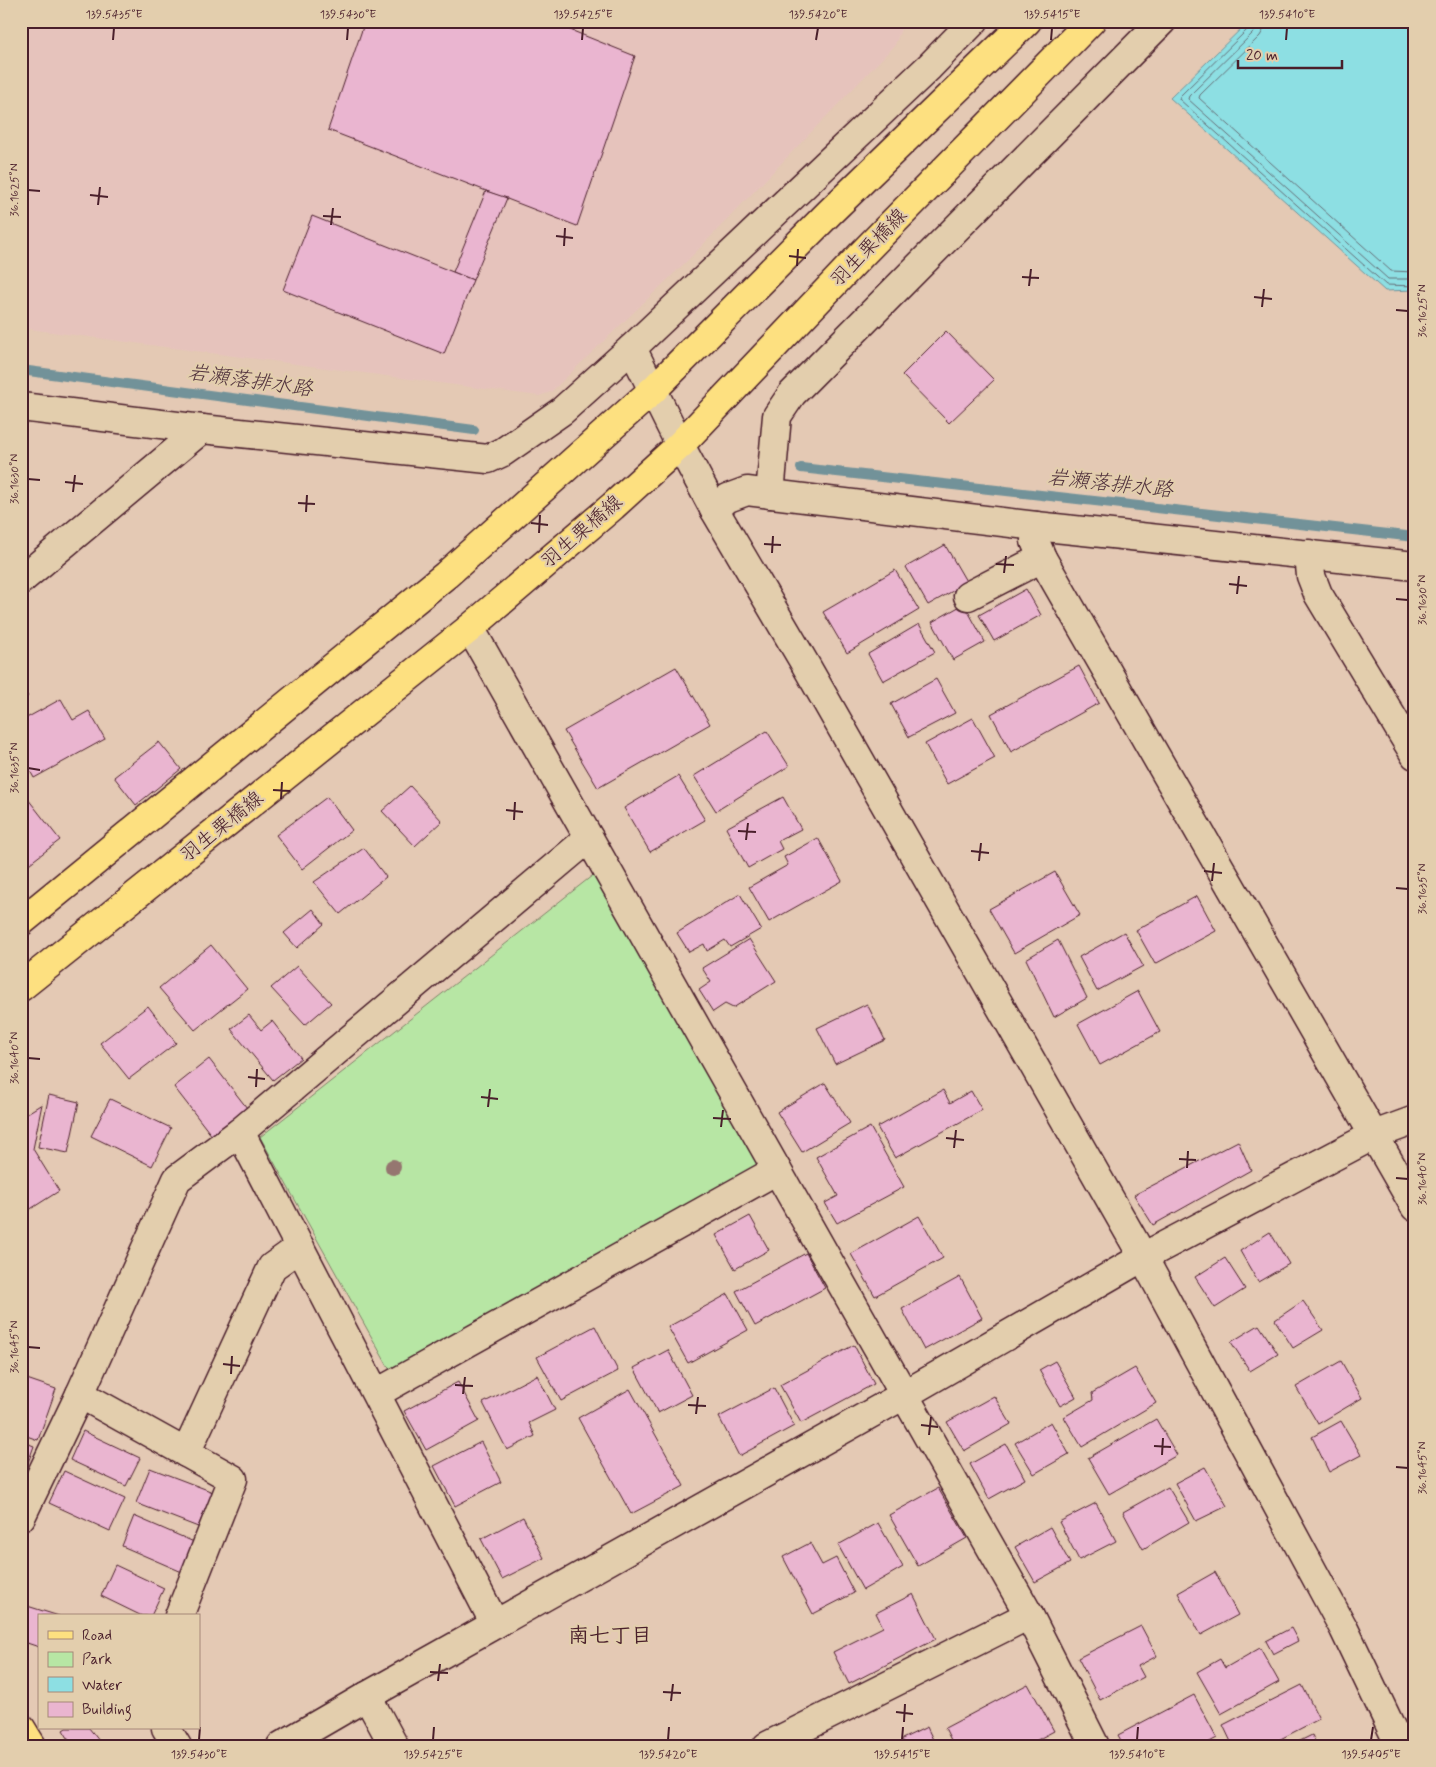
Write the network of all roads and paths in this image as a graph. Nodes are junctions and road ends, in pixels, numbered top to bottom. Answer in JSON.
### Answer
{"nodes":[{"id":1,"x":974,"y":21,"type":"edge"},
{"id":2,"x":1027,"y":21,"type":"edge"},
{"id":3,"x":1091,"y":21,"type":"edge"},
{"id":4,"x":1162,"y":21,"type":"edge"},
{"id":5,"x":632,"y":348,"type":"junction"},
{"id":6,"x":654,"y":390,"type":"junction"},
{"id":7,"x":21,"y":407,"type":"edge"},
{"id":8,"x":202,"y":429,"type":"junction"},
{"id":9,"x":680,"y":445,"type":"junction"},
{"id":10,"x":770,"y":494,"type":"junction"},
{"id":11,"x":714,"y":509,"type":"junction"},
{"id":12,"x":1036,"y":526,"type":"junction"},
{"id":13,"x":1309,"y":554,"type":"junction"},
{"id":14,"x":1042,"y":558,"type":"junction"},
{"id":15,"x":1415,"y":566,"type":"edge"},
{"id":16,"x":21,"y":580,"type":"edge"},
{"id":17,"x":968,"y":596,"type":"dead end"},
{"id":18,"x":470,"y":628,"type":"junction"},
{"id":19,"x":1415,"y":755,"type":"edge"},
{"id":20,"x":589,"y":838,"type":"junction"},
{"id":21,"x":21,"y":922,"type":"edge"},
{"id":22,"x":21,"y":987,"type":"edge"},
{"id":23,"x":1415,"y":1120,"type":"edge"},
{"id":24,"x":240,"y":1132,"type":"junction"},
{"id":25,"x":1374,"y":1135,"type":"junction"},
{"id":26,"x":777,"y":1170,"type":"junction"},
{"id":27,"x":1415,"y":1208,"type":"edge"},
{"id":28,"x":300,"y":1246,"type":"junction"},
{"id":29,"x":1143,"y":1257,"type":"junction"},
{"id":30,"x":377,"y":1393,"type":"junction"},
{"id":31,"x":80,"y":1394,"type":"junction"},
{"id":32,"x":904,"y":1395,"type":"junction"},
{"id":33,"x":186,"y":1453,"type":"junction"},
{"id":34,"x":21,"y":1517,"type":"edge"},
{"id":35,"x":180,"y":1614,"type":"edge"},
{"id":36,"x":1029,"y":1615,"type":"junction"},
{"id":37,"x":495,"y":1624,"type":"junction"},
{"id":38,"x":367,"y":1696,"type":"junction"},
{"id":39,"x":21,"y":1728,"type":"edge"},
{"id":40,"x":167,"y":1730,"type":"edge"},
{"id":41,"x":32,"y":1746,"type":"edge"},
{"id":42,"x":177,"y":1746,"type":"edge"},
{"id":43,"x":282,"y":1746,"type":"edge"},
{"id":44,"x":394,"y":1746,"type":"edge"},
{"id":45,"x":767,"y":1746,"type":"edge"},
{"id":46,"x":1095,"y":1746,"type":"edge"},
{"id":47,"x":1400,"y":1746,"type":"edge"}],
"edges":[{"from":1,"to":5,"type":"street"},
{"from":2,"to":6,"type":"main road"},
{"from":3,"to":9,"type":"main road","name":"羽生栗橋線"},
{"from":4,"to":10,"type":"street"},
{"from":5,"to":6,"type":"street"},
{"from":5,"to":8,"type":"street"},
{"from":6,"to":9,"type":"street"},
{"from":6,"to":21,"type":"main road"},
{"from":7,"to":8,"type":"street"},
{"from":8,"to":16,"type":"street"},
{"from":9,"to":11,"type":"street"},
{"from":9,"to":18,"type":"main road","name":"羽生栗橋線"},
{"from":10,"to":11,"type":"street"},
{"from":10,"to":12,"type":"street"},
{"from":11,"to":29,"type":"street"},
{"from":12,"to":13,"type":"street"},
{"from":12,"to":14,"type":"street"},
{"from":13,"to":15,"type":"street"},
{"from":13,"to":19,"type":"street"},
{"from":14,"to":17,"type":"street"},
{"from":14,"to":25,"type":"street"},
{"from":18,"to":20,"type":"street"},
{"from":18,"to":22,"type":"main road","name":"羽生栗橋線"},
{"from":20,"to":24,"type":"street"},
{"from":20,"to":26,"type":"street"},
{"from":23,"to":25,"type":"street"},
{"from":24,"to":28,"type":"street"},
{"from":24,"to":31,"type":"street"},
{"from":25,"to":27,"type":"street"},
{"from":25,"to":29,"type":"street"},
{"from":26,"to":30,"type":"street"},
{"from":26,"to":32,"type":"street"},
{"from":28,"to":30,"type":"street"},
{"from":28,"to":33,"type":"street"},
{"from":29,"to":32,"type":"street"},
{"from":29,"to":47,"type":"street"},
{"from":30,"to":37,"type":"street"},
{"from":31,"to":33,"type":"street"},
{"from":31,"to":34,"type":"street"},
{"from":32,"to":36,"type":"street"},
{"from":32,"to":37,"type":"street"},
{"from":33,"to":35,"type":"street"},
{"from":36,"to":45,"type":"street"},
{"from":36,"to":46,"type":"street"},
{"from":37,"to":38,"type":"street"},
{"from":38,"to":43,"type":"street"},
{"from":38,"to":44,"type":"street"},
{"from":39,"to":41,"type":"main road"},
{"from":40,"to":42,"type":"street"}]}
